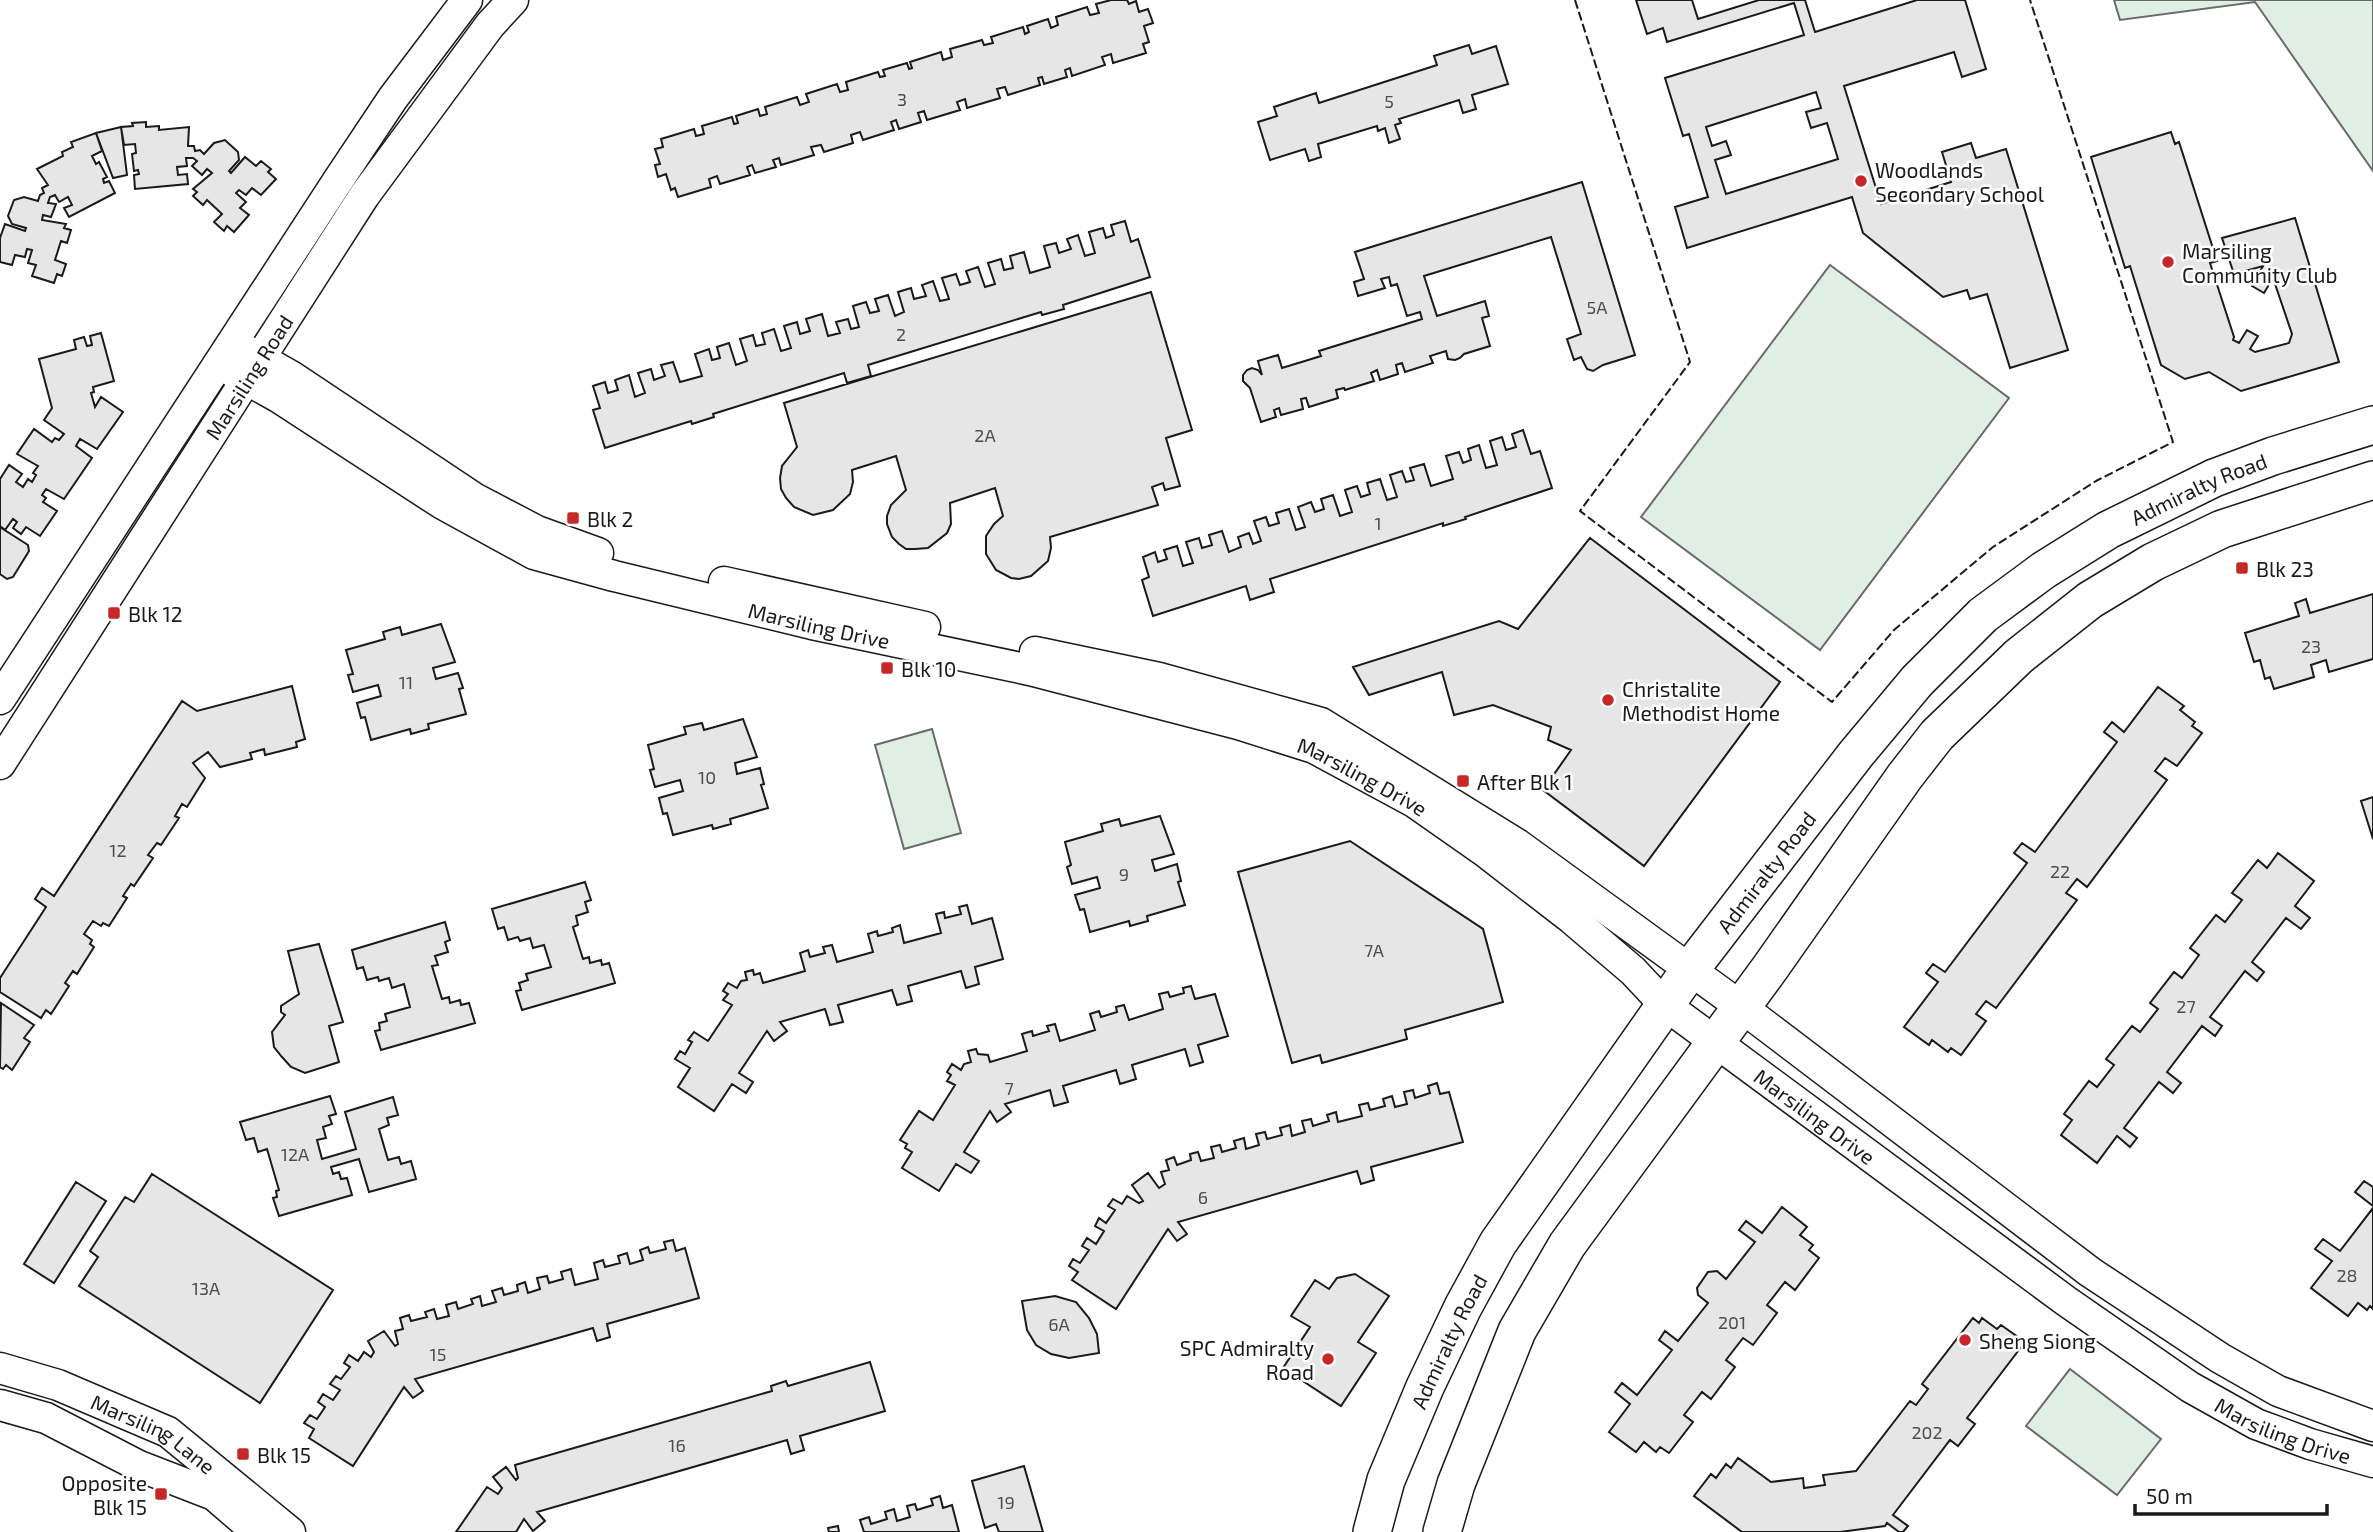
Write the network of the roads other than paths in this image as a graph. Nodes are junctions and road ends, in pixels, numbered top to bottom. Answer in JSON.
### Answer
{"nodes":[{"id":1,"x":467,"y":0,"type":"edge"},
{"id":2,"x":513,"y":0,"type":"edge"},
{"id":3,"x":226,"y":353,"type":"junction"},
{"id":4,"x":254,"y":370,"type":"junction"},
{"id":5,"x":2373,"y":425,"type":"edge"},
{"id":6,"x":2373,"y":480,"type":"edge"},
{"id":7,"x":0,"y":699,"type":"edge"},
{"id":8,"x":0,"y":764,"type":"edge"},
{"id":9,"x":1689,"y":971,"type":"junction"},
{"id":10,"x":1664,"y":1004,"type":"junction"},
{"id":11,"x":1740,"y":1006,"type":"junction"},
{"id":12,"x":1715,"y":1041,"type":"junction"},
{"id":13,"x":0,"y":1368,"type":"edge"},
{"id":14,"x":0,"y":1405,"type":"edge"},
{"id":15,"x":2373,"y":1426,"type":"edge"},
{"id":16,"x":2373,"y":1462,"type":"edge"},
{"id":17,"x":257,"y":1532,"type":"edge"},
{"id":18,"x":290,"y":1532,"type":"edge"},
{"id":19,"x":1371,"y":1532,"type":"edge"},
{"id":20,"x":1441,"y":1532,"type":"edge"}],
"edges":[{"from":1,"to":3,"type":"street","name":"Marsiling Road"},
{"from":2,"to":4,"type":"street","name":"Marsiling Road"},
{"from":3,"to":4,"type":"street","name":"Marsiling Drive"},
{"from":3,"to":7,"type":"street","name":"Marsiling Road"},
{"from":4,"to":8,"type":"street","name":"Marsiling Road"},
{"from":4,"to":9,"type":"street","name":"Marsiling Drive"},
{"from":4,"to":10,"type":"street","name":"Marsiling Drive"},
{"from":5,"to":9,"type":"main road","name":"Admiralty Road"},
{"from":6,"to":11,"type":"main road"},
{"from":9,"to":10,"type":"main road","name":"Admiralty Road"},
{"from":9,"to":11,"type":"street","name":"Marsiling Drive"},
{"from":10,"to":12,"type":"street","name":"Marsiling Drive"},
{"from":10,"to":19,"type":"main road","name":"Admiralty Road"},
{"from":11,"to":12,"type":"main road"},
{"from":11,"to":15,"type":"street","name":"Marsiling Drive"},
{"from":12,"to":16,"type":"street","name":"Marsiling Drive"},
{"from":12,"to":20,"type":"main road"},
{"from":13,"to":18,"type":"street","name":"Marsiling Lane"},
{"from":14,"to":17,"type":"street","name":"Marsiling Lane"}]}
